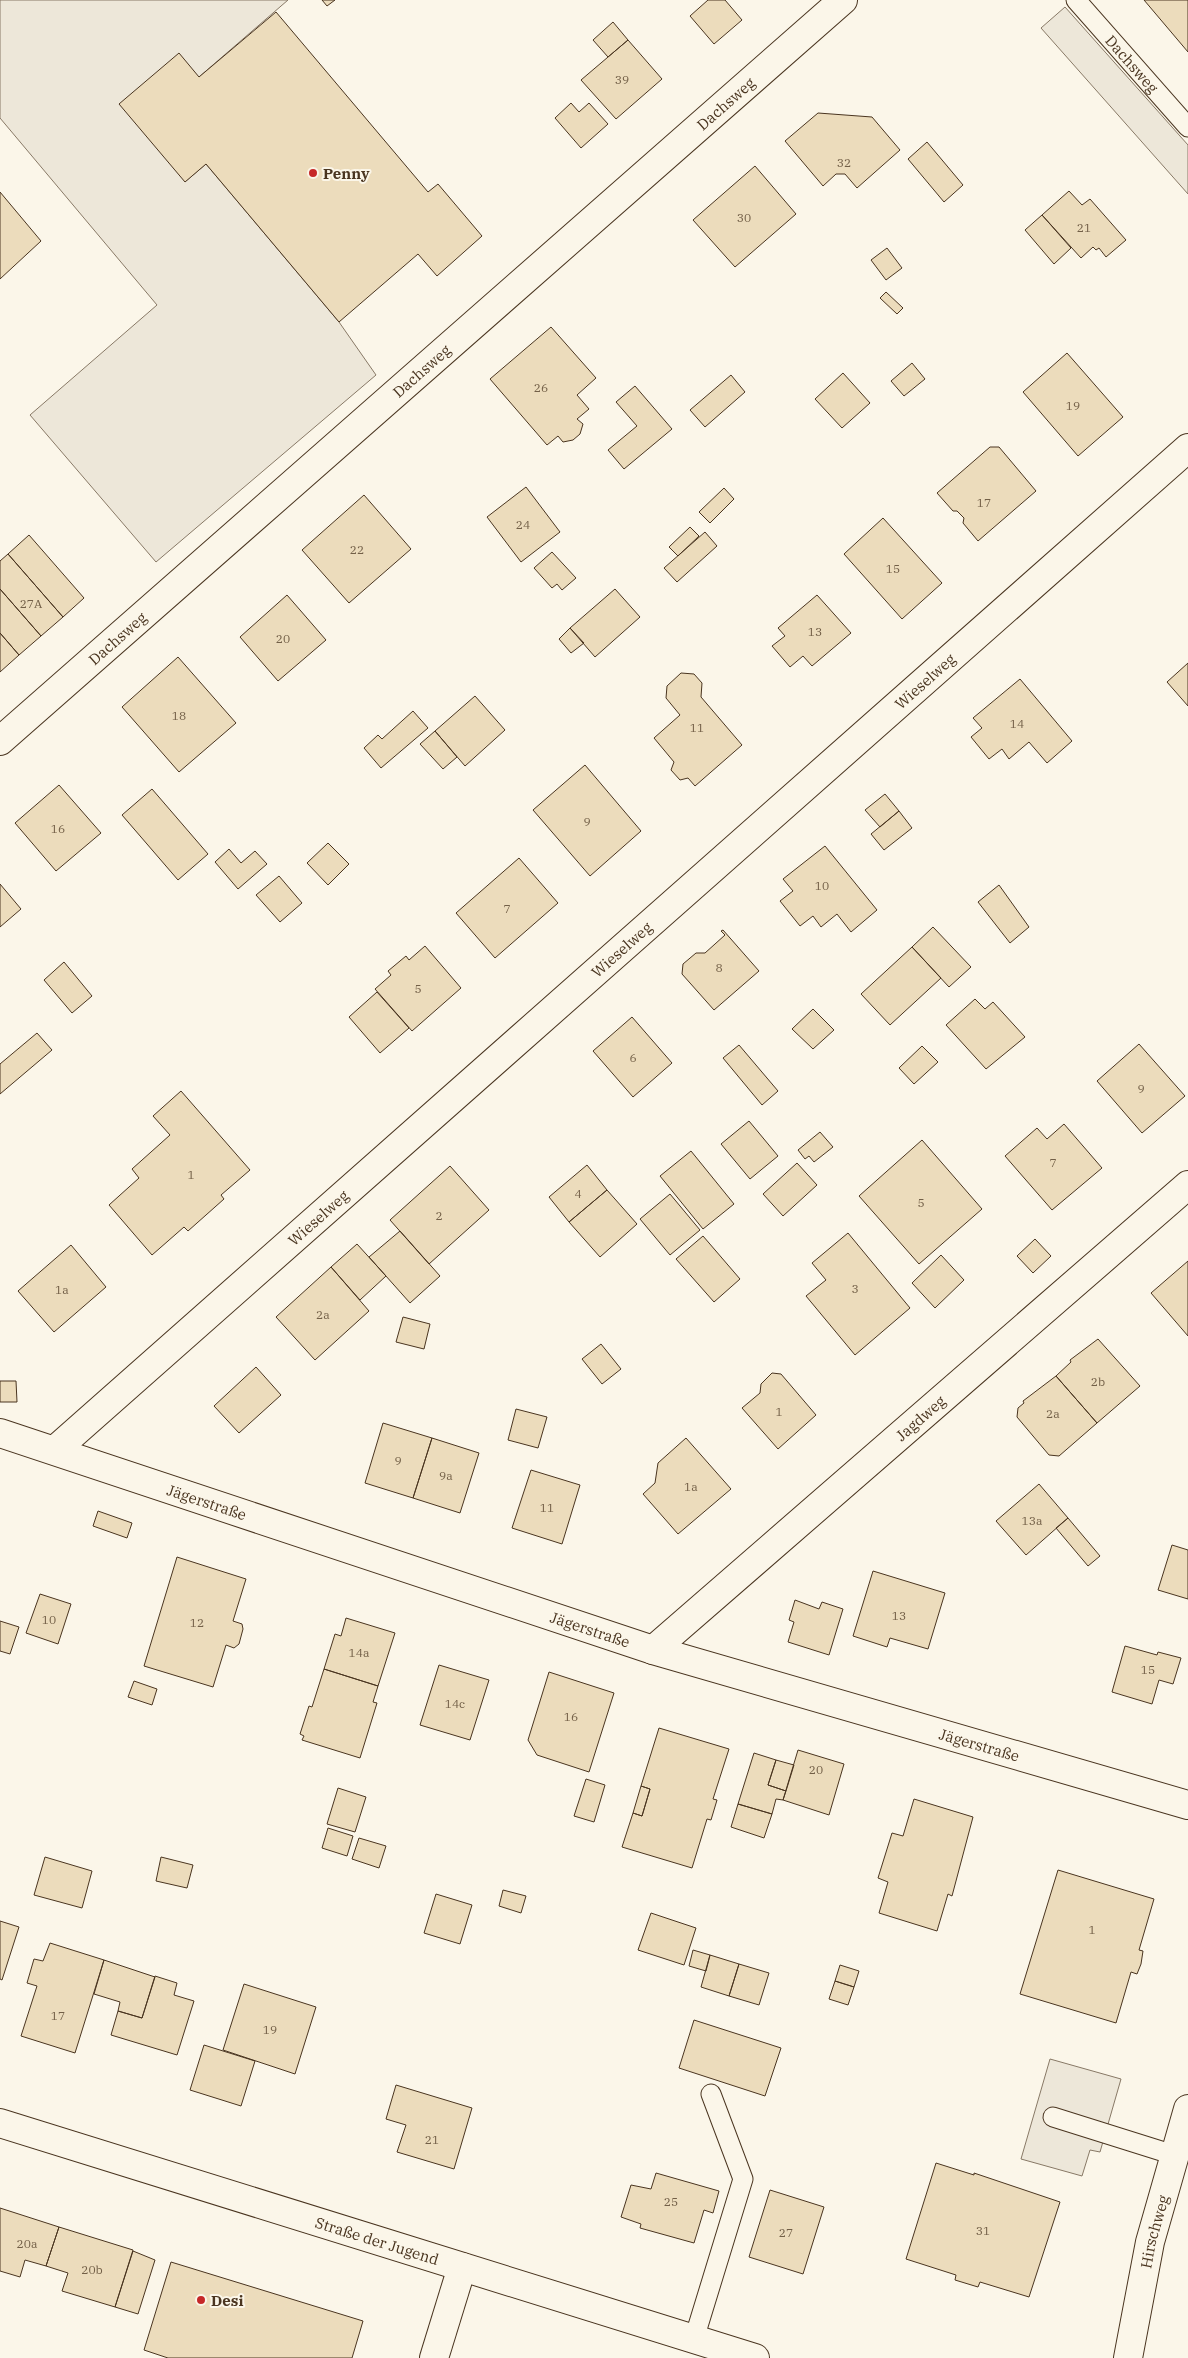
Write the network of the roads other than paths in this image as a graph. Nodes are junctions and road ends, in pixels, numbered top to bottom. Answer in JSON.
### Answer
{"nodes":[{"id":1,"x":842,"y":0,"type":"edge"},
{"id":2,"x":1076,"y":0,"type":"edge"},
{"id":3,"x":1188,"y":127,"type":"edge"},
{"id":4,"x":1188,"y":448,"type":"edge"},
{"id":5,"x":0,"y":741,"type":"edge"},
{"id":6,"x":1188,"y":1185,"type":"edge"},
{"id":7,"x":0,"y":1433,"type":"edge"},
{"id":8,"x":55,"y":1450,"type":"junction"},
{"id":9,"x":653,"y":1650,"type":"junction"},
{"id":10,"x":1188,"y":1805,"type":"edge"},
{"id":11,"x":710,"y":2094,"type":"dead end"},
{"id":12,"x":1188,"y":2109,"type":"edge"},
{"id":13,"x":1053,"y":2117,"type":"dead end"},
{"id":14,"x":0,"y":2123,"type":"edge"},
{"id":15,"x":1174,"y":2155,"type":"junction"},
{"id":16,"x":462,"y":2267,"type":"junction"},
{"id":17,"x":694,"y":2339,"type":"junction"},
{"id":18,"x":749,"y":2357,"type":"edge"},
{"id":19,"x":434,"y":2358,"type":"edge"},
{"id":20,"x":1128,"y":2358,"type":"edge"}],
"edges":[{"from":1,"to":5,"type":"street","name":"Dachsweg"},
{"from":2,"to":3,"type":"lane","name":"Dachsweg"},
{"from":4,"to":8,"type":"street","name":"Wieselweg"},
{"from":6,"to":9,"type":"street","name":"Jagdweg"},
{"from":7,"to":8,"type":"street","name":"Jägerstraße"},
{"from":8,"to":9,"type":"street","name":"Jägerstraße"},
{"from":9,"to":10,"type":"street","name":"Jägerstraße"},
{"from":11,"to":17,"type":"lane"},
{"from":12,"to":15,"type":"street","name":"Hirschweg"},
{"from":13,"to":15,"type":"lane"},
{"from":14,"to":16,"type":"street","name":"Straße der Jugend"},
{"from":15,"to":20,"type":"street","name":"Hirschweg"},
{"from":16,"to":17,"type":"street","name":"Straße der Jugend"},
{"from":16,"to":19,"type":"street"},
{"from":17,"to":18,"type":"street","name":"Straße der Jugend"}]}
